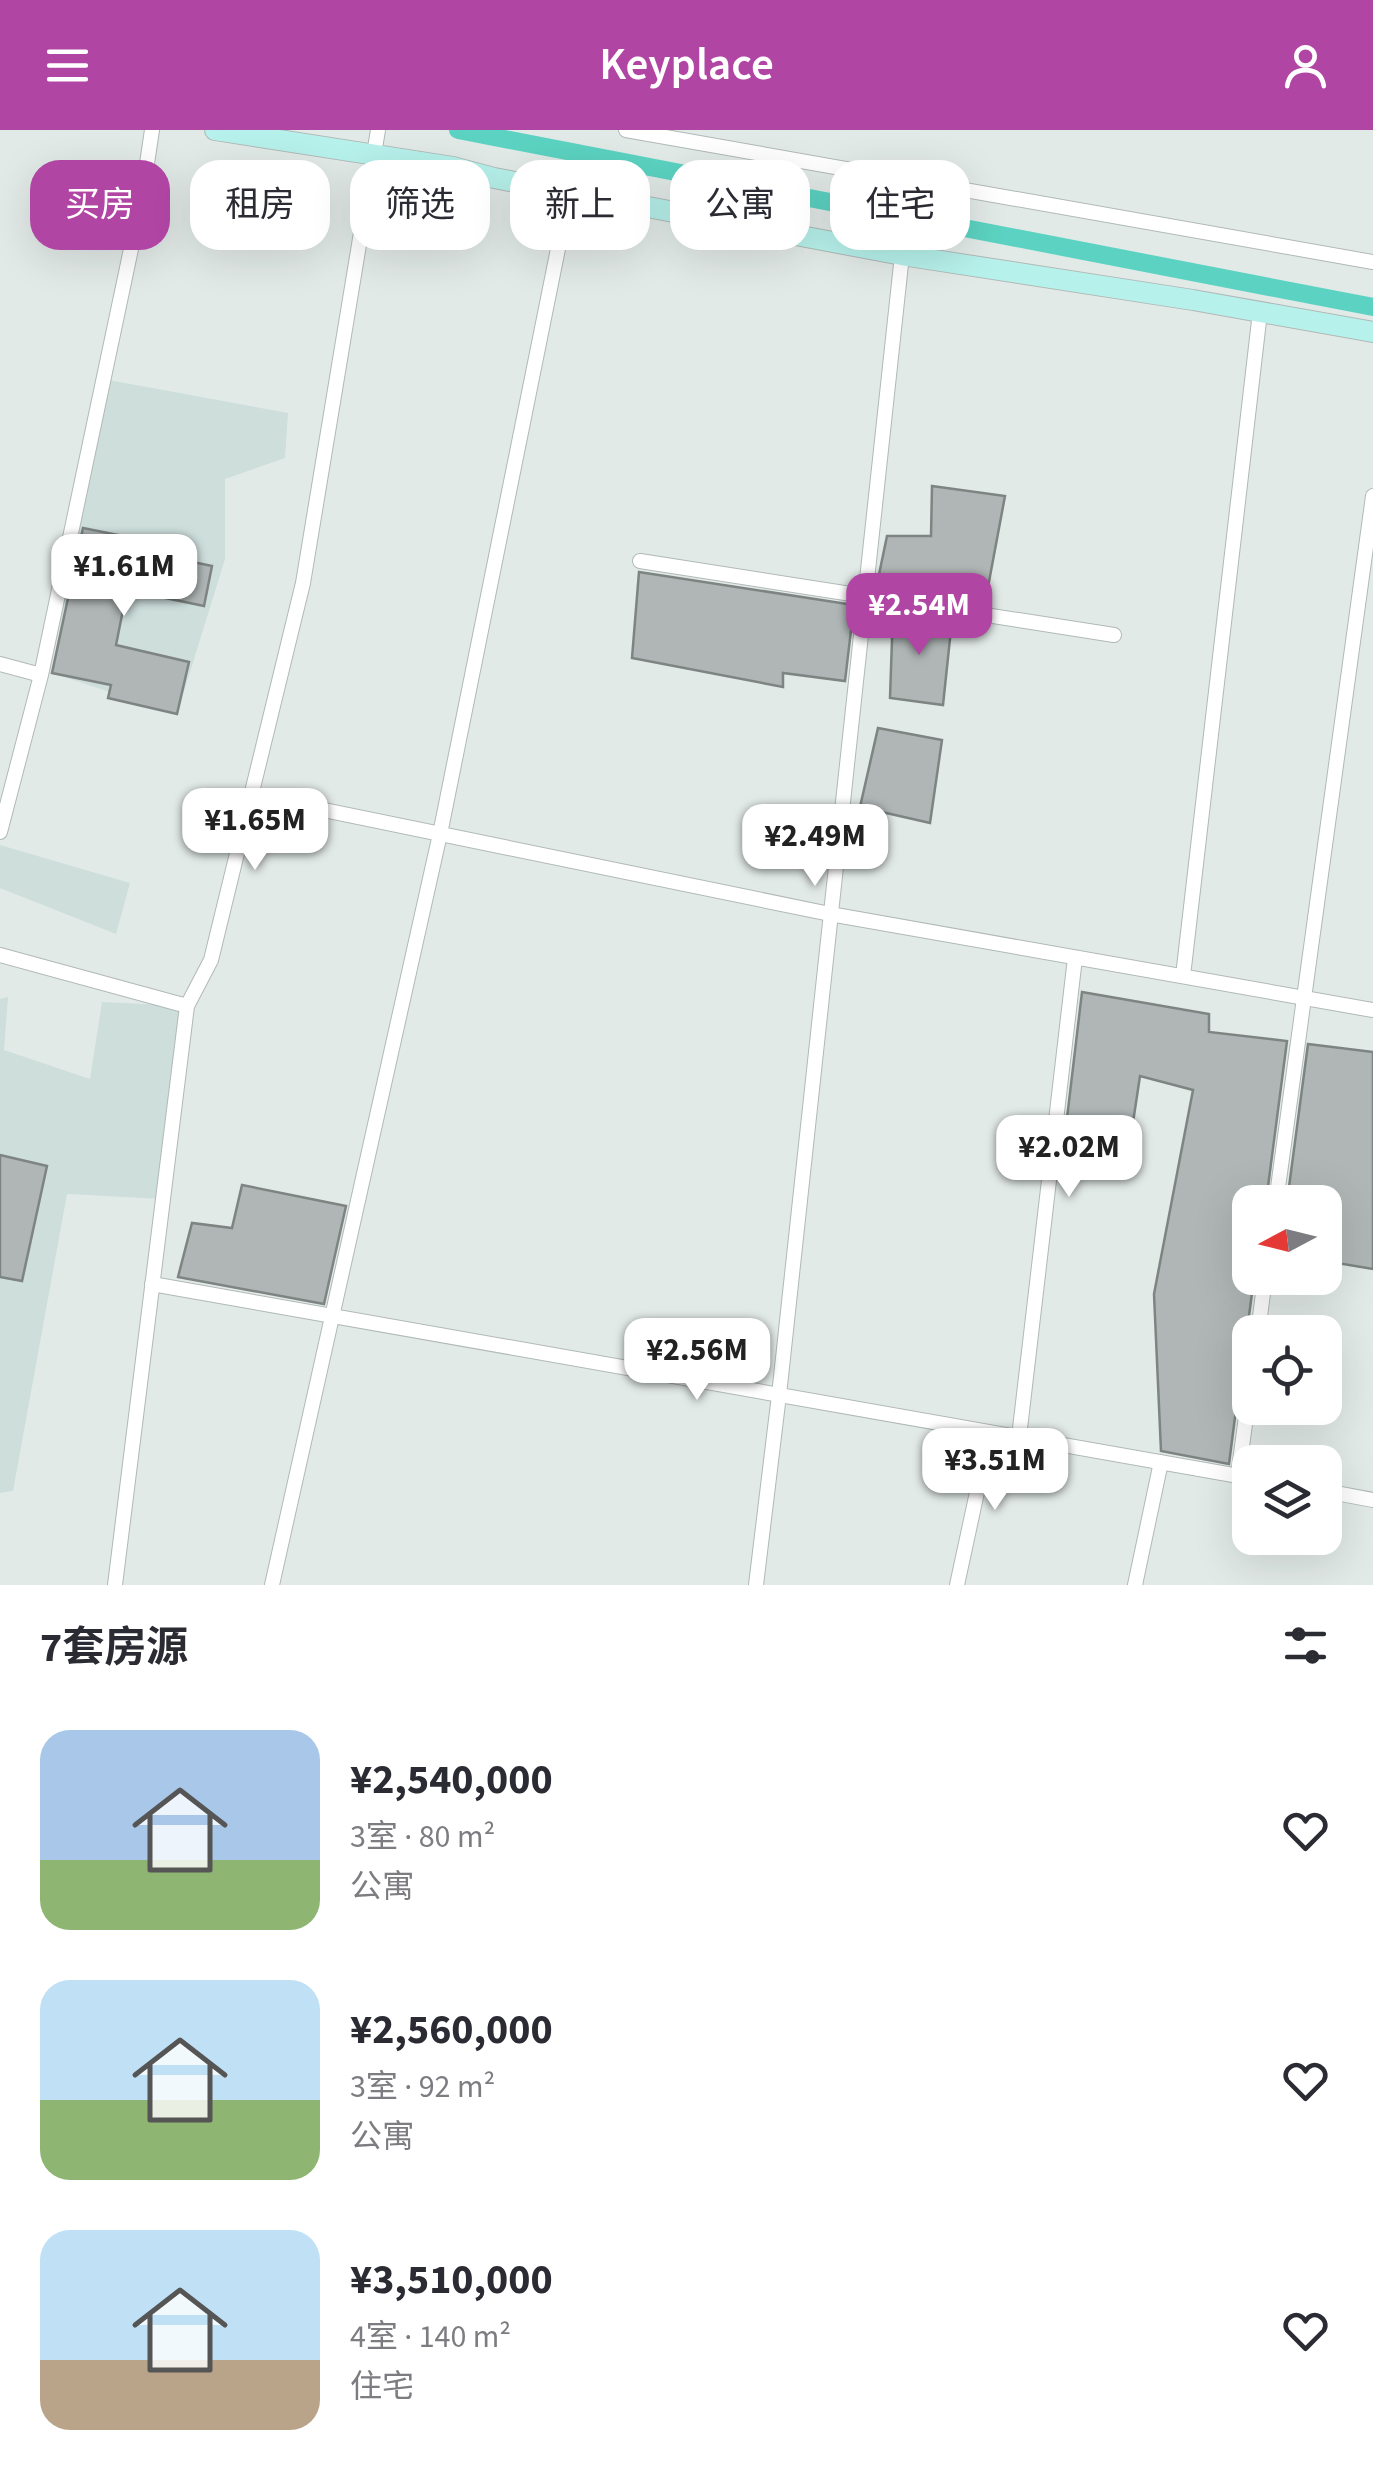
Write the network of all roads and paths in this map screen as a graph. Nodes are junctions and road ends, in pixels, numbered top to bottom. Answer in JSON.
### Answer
{"nodes":[{"id":1,"x":152,"y":130,"type":"edge"},
{"id":2,"x":215,"y":130,"type":"edge"},
{"id":3,"x":378,"y":130,"type":"edge"},
{"id":4,"x":626,"y":130,"type":"edge"},
{"id":5,"x":679,"y":134,"type":"edge"},
{"id":6,"x":373,"y":156,"type":"junction"},
{"id":7,"x":510,"y":181,"type":"edge"},
{"id":8,"x":650,"y":207,"type":"edge"},
{"id":9,"x":558,"y":250,"type":"edge"},
{"id":10,"x":902,"y":254,"type":"junction"},
{"id":11,"x":1373,"y":262,"type":"edge"},
{"id":12,"x":1260,"y":312,"type":"junction"},
{"id":13,"x":1373,"y":332,"type":"edge"},
{"id":14,"x":1373,"y":496,"type":"edge"},
{"id":15,"x":640,"y":561,"type":"dead end"},
{"id":16,"x":865,"y":596,"type":"junction"},
{"id":17,"x":1114,"y":635,"type":"dead end"},
{"id":18,"x":0,"y":664,"type":"edge"},
{"id":19,"x":40,"y":674,"type":"junction"},
{"id":20,"x":251,"y":795,"type":"junction"},
{"id":21,"x":0,"y":832,"type":"edge"},
{"id":22,"x":440,"y":834,"type":"junction"},
{"id":23,"x":830,"y":914,"type":"junction"},
{"id":24,"x":0,"y":955,"type":"edge"},
{"id":25,"x":1076,"y":958,"type":"junction"},
{"id":26,"x":1183,"y":976,"type":"junction"},
{"id":27,"x":1304,"y":998,"type":"junction"},
{"id":28,"x":187,"y":1006,"type":"junction"},
{"id":29,"x":1373,"y":1010,"type":"edge"},
{"id":30,"x":1278,"y":1185,"type":"edge"},
{"id":31,"x":152,"y":1284,"type":"junction"},
{"id":32,"x":332,"y":1316,"type":"junction"},
{"id":33,"x":779,"y":1395,"type":"junction"},
{"id":34,"x":990,"y":1432,"type":"junction"},
{"id":35,"x":1019,"y":1437,"type":"junction"},
{"id":36,"x":1162,"y":1462,"type":"junction"},
{"id":37,"x":1232,"y":1475,"type":"edge"},
{"id":38,"x":1342,"y":1494,"type":"edge"},
{"id":39,"x":1373,"y":1500,"type":"edge"},
{"id":40,"x":115,"y":1585,"type":"edge"},
{"id":41,"x":272,"y":1585,"type":"edge"},
{"id":42,"x":756,"y":1585,"type":"edge"},
{"id":43,"x":956,"y":1585,"type":"edge"},
{"id":44,"x":1135,"y":1585,"type":"edge"}],
"edges":[{"from":1,"to":19,"type":"street"},
{"from":2,"to":6,"type":"street"},
{"from":3,"to":6,"type":"street"},
{"from":4,"to":5,"type":"street"},
{"from":5,"to":11,"type":"street"},
{"from":6,"to":7,"type":"street"},
{"from":6,"to":20,"type":"street"},
{"from":8,"to":10,"type":"street"},
{"from":9,"to":22,"type":"street"},
{"from":10,"to":12,"type":"street"},
{"from":10,"to":16,"type":"street"},
{"from":12,"to":13,"type":"street"},
{"from":12,"to":26,"type":"street"},
{"from":14,"to":27,"type":"street"},
{"from":15,"to":16,"type":"street"},
{"from":16,"to":17,"type":"street"},
{"from":16,"to":23,"type":"street"},
{"from":18,"to":19,"type":"street"},
{"from":19,"to":21,"type":"street"},
{"from":20,"to":22,"type":"street"},
{"from":20,"to":28,"type":"street"},
{"from":22,"to":23,"type":"street"},
{"from":22,"to":32,"type":"street"},
{"from":23,"to":25,"type":"street"},
{"from":23,"to":33,"type":"street"},
{"from":24,"to":28,"type":"street"},
{"from":25,"to":26,"type":"street"},
{"from":25,"to":35,"type":"street"},
{"from":26,"to":27,"type":"street"},
{"from":27,"to":29,"type":"street"},
{"from":27,"to":30,"type":"street"},
{"from":28,"to":31,"type":"street"},
{"from":31,"to":32,"type":"street"},
{"from":31,"to":40,"type":"street"},
{"from":32,"to":33,"type":"street"},
{"from":32,"to":41,"type":"street"},
{"from":33,"to":34,"type":"street"},
{"from":33,"to":42,"type":"street"},
{"from":34,"to":35,"type":"street"},
{"from":34,"to":43,"type":"street"},
{"from":35,"to":36,"type":"street"},
{"from":36,"to":37,"type":"street"},
{"from":36,"to":44,"type":"street"},
{"from":38,"to":39,"type":"street"}]}
